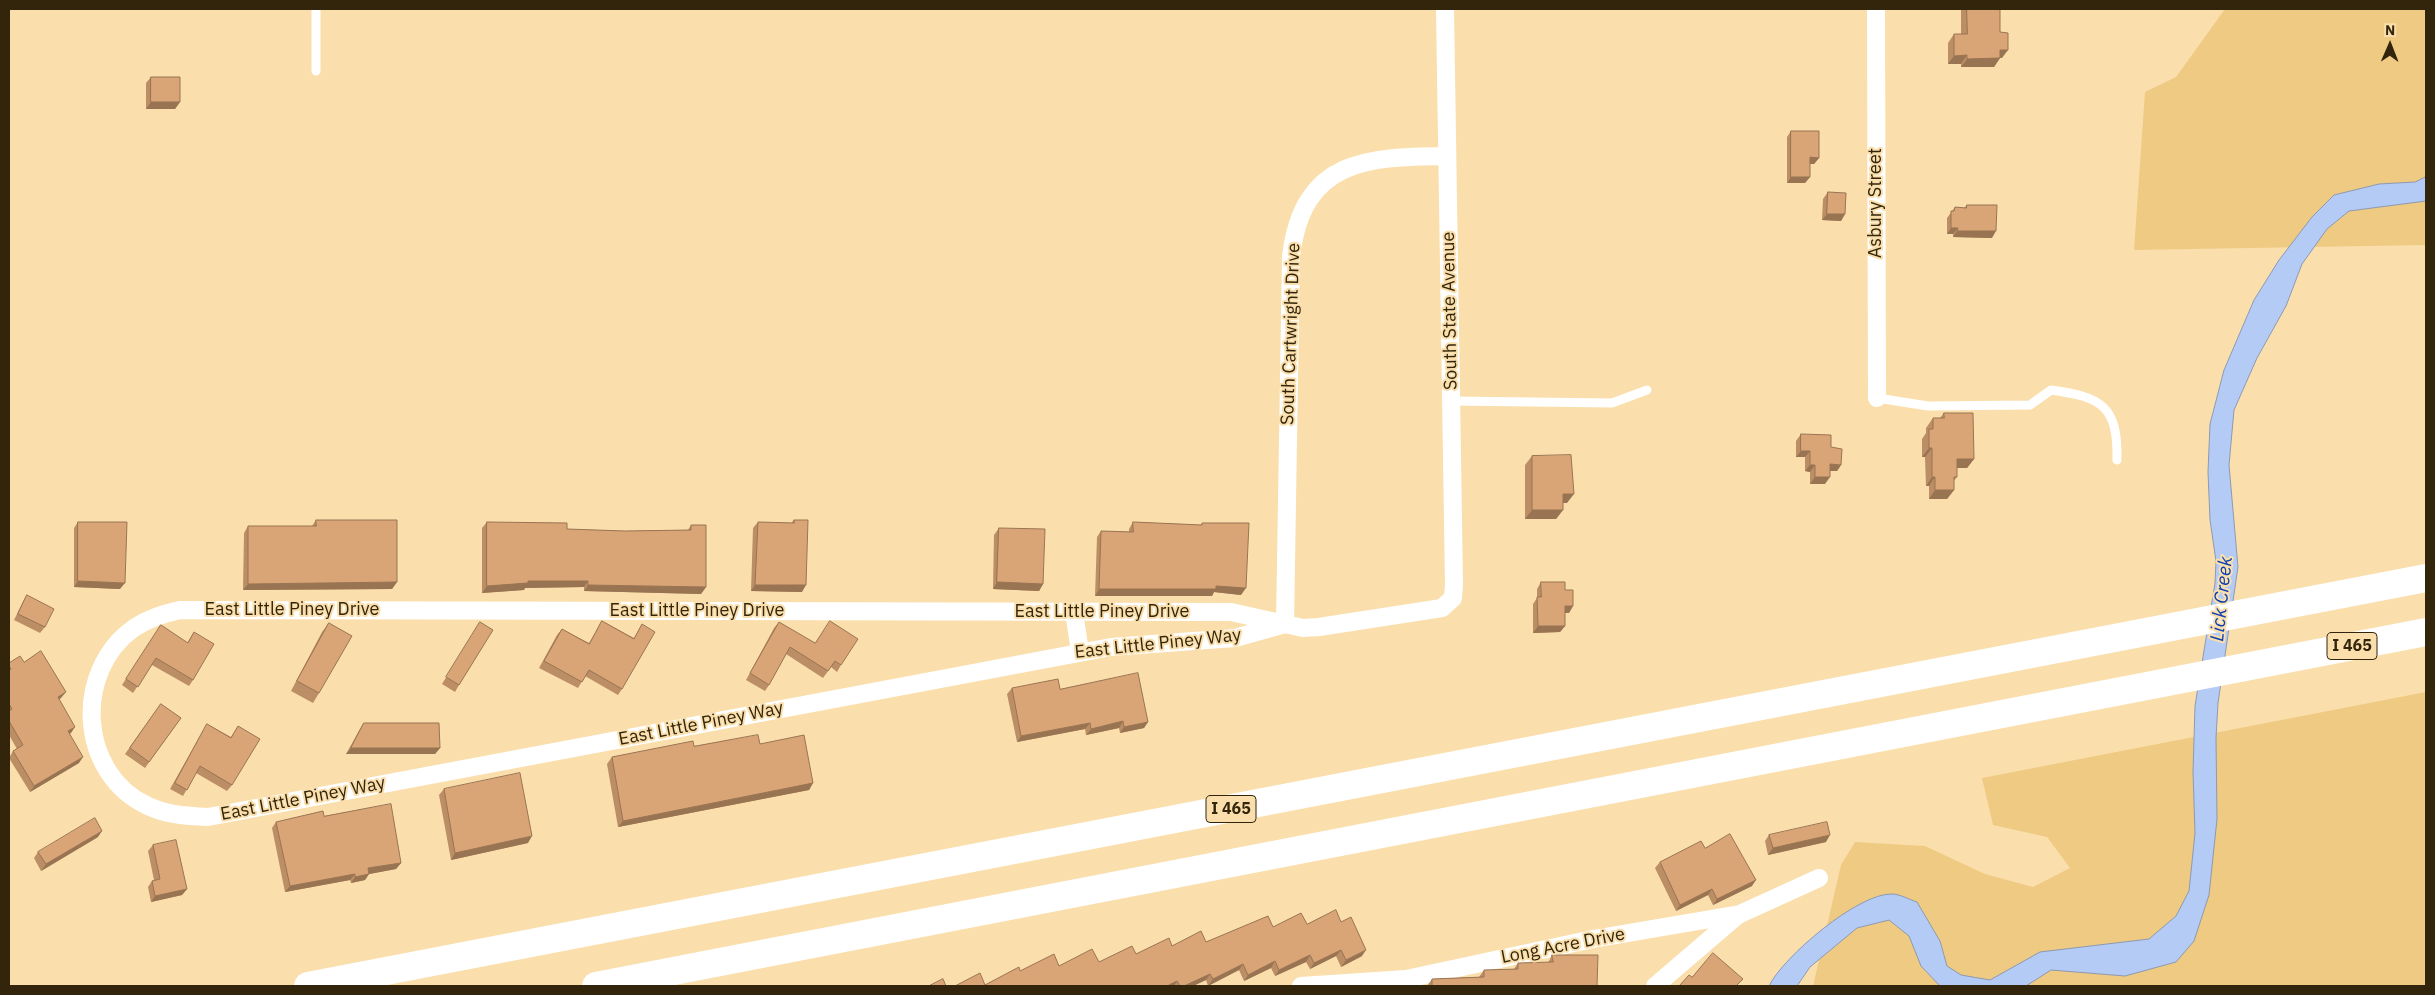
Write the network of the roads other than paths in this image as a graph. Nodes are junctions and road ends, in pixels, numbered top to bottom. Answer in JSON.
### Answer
{"nodes":[{"id":1,"x":316,"y":9,"type":"edge"},
{"id":2,"x":1445,"y":9,"type":"edge"},
{"id":3,"x":1876,"y":9,"type":"edge"},
{"id":4,"x":316,"y":71,"type":"dead end"},
{"id":5,"x":1447,"y":156,"type":"junction"},
{"id":6,"x":1647,"y":390,"type":"dead end"},
{"id":7,"x":1877,"y":398,"type":"joint"},
{"id":8,"x":1452,"y":401,"type":"junction"},
{"id":9,"x":2118,"y":460,"type":"dead end"},
{"id":10,"x":2426,"y":578,"type":"edge"},
{"id":11,"x":1442,"y":608,"type":"joint"},
{"id":12,"x":1074,"y":612,"type":"junction"},
{"id":13,"x":1285,"y":624,"type":"junction"},
{"id":14,"x":2426,"y":632,"type":"edge"},
{"id":15,"x":117,"y":644,"type":"joint"},
{"id":16,"x":1080,"y":652,"type":"junction"},
{"id":17,"x":1819,"y":878,"type":"dead end"},
{"id":18,"x":1740,"y":914,"type":"junction"},
{"id":19,"x":308,"y":986,"type":"edge"},
{"id":20,"x":596,"y":986,"type":"edge"},
{"id":21,"x":1301,"y":986,"type":"edge"},
{"id":22,"x":1655,"y":986,"type":"edge"}],
"edges":[{"from":1,"to":4,"type":"lane"},
{"from":2,"to":5,"type":"street","name":"South State Avenue"},
{"from":3,"to":7,"type":"street","name":"Asbury Street"},
{"from":5,"to":8,"type":"street","name":"South State Avenue"},
{"from":5,"to":13,"type":"street","name":"South Cartwright Drive"},
{"from":6,"to":8,"type":"lane"},
{"from":7,"to":9,"type":"lane"},
{"from":8,"to":11,"type":"street","name":"South State Avenue"},
{"from":10,"to":19,"type":"highway","number":"I 465"},
{"from":11,"to":13,"type":"street","name":"East Little Piney Way"},
{"from":12,"to":13,"type":"street","name":"East Little Piney Drive"},
{"from":12,"to":15,"type":"street","name":"East Little Piney Drive"},
{"from":12,"to":16,"type":"street"},
{"from":13,"to":16,"type":"street","name":"East Little Piney Way"},
{"from":14,"to":20,"type":"highway","number":"I 465"},
{"from":15,"to":16,"type":"street","name":"East Little Piney Way"},
{"from":17,"to":18,"type":"street","name":"Long Acre Drive"},
{"from":18,"to":21,"type":"street","name":"Long Acre Drive"},
{"from":18,"to":22,"type":"street"}]}
